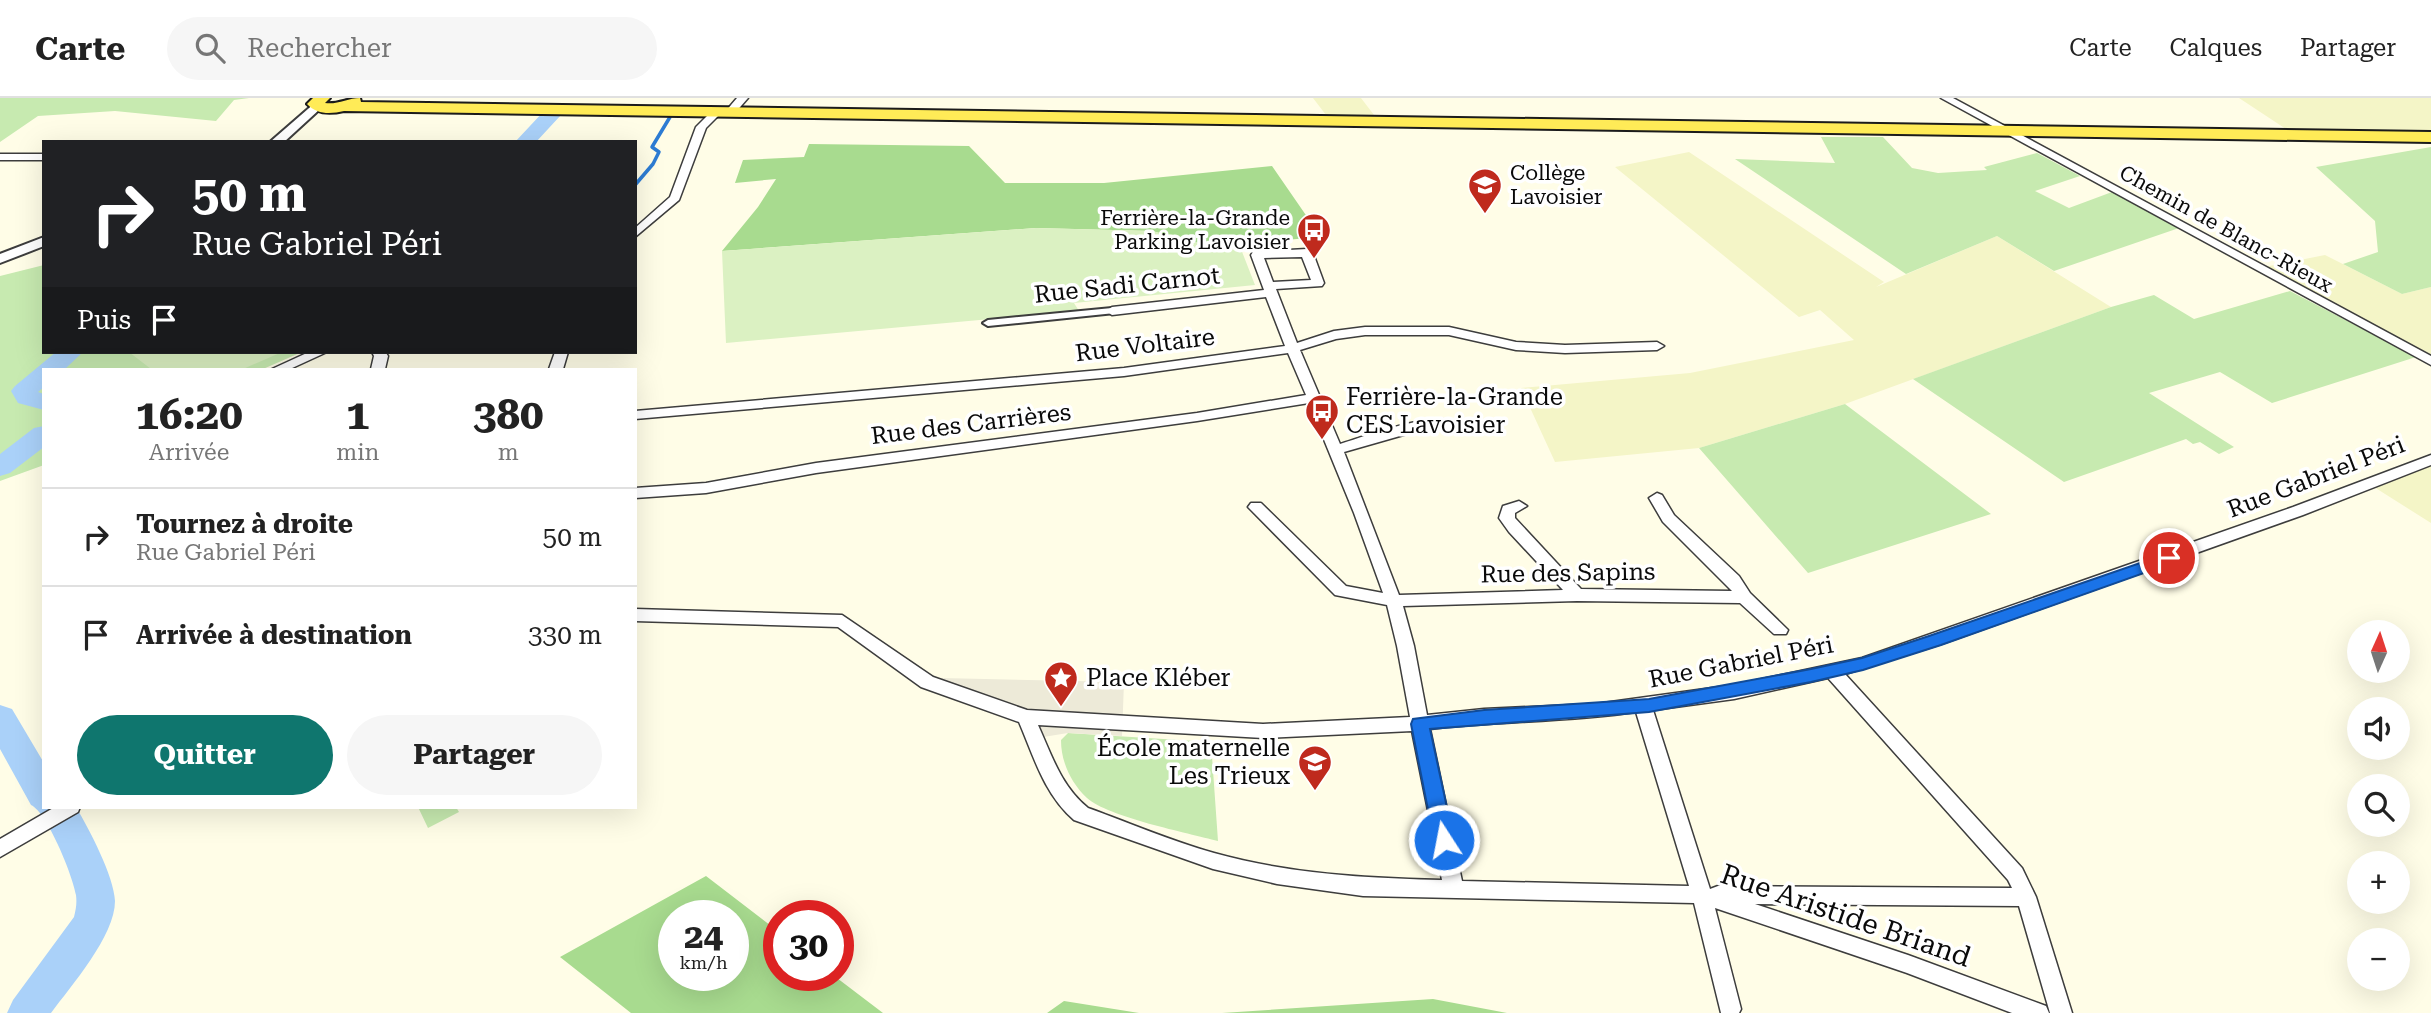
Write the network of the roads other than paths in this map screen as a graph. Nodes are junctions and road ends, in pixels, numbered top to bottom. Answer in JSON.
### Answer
{"nodes":[{"id":1,"x":743,"y":98,"type":"edge"},
{"id":2,"x":1946,"y":98,"type":"edge"},
{"id":3,"x":336,"y":103,"type":"edge"},
{"id":4,"x":684,"y":111,"type":"junction"},
{"id":5,"x":723,"y":112,"type":"junction"},
{"id":6,"x":701,"y":127,"type":"junction"},
{"id":7,"x":2004,"y":131,"type":"junction"},
{"id":8,"x":2431,"y":137,"type":"edge"},
{"id":9,"x":278,"y":140,"type":"edge"},
{"id":10,"x":0,"y":157,"type":"edge"},
{"id":11,"x":42,"y":157,"type":"edge"},
{"id":12,"x":637,"y":232,"type":"edge"},
{"id":13,"x":42,"y":242,"type":"edge"},
{"id":14,"x":0,"y":259,"type":"edge"},
{"id":15,"x":1269,"y":290,"type":"junction"},
{"id":16,"x":1112,"y":311,"type":"joint"},
{"id":17,"x":988,"y":323,"type":"dead end"},
{"id":18,"x":1657,"y":345,"type":"dead end"},
{"id":19,"x":1292,"y":348,"type":"junction"},
{"id":20,"x":315,"y":354,"type":"edge"},
{"id":21,"x":2431,"y":361,"type":"edge"},
{"id":22,"x":281,"y":368,"type":"edge"},
{"id":23,"x":1312,"y":398,"type":"junction"},
{"id":24,"x":637,"y":415,"type":"edge"},
{"id":25,"x":1450,"y":424,"type":"dead end"},
{"id":26,"x":1335,"y":450,"type":"junction"},
{"id":27,"x":2431,"y":460,"type":"edge"},
{"id":28,"x":637,"y":493,"type":"edge"},
{"id":29,"x":1657,"y":498,"type":"dead end"},
{"id":30,"x":1519,"y":506,"type":"dead end"},
{"id":31,"x":1256,"y":507,"type":"dead end"},
{"id":32,"x":1577,"y":595,"type":"junction"},
{"id":33,"x":1744,"y":597,"type":"junction"},
{"id":34,"x":1394,"y":601,"type":"junction"},
{"id":35,"x":637,"y":615,"type":"edge"},
{"id":36,"x":1780,"y":630,"type":"dead end"},
{"id":37,"x":1832,"y":671,"type":"junction"},
{"id":38,"x":1643,"y":706,"type":"junction"},
{"id":39,"x":1026,"y":717,"type":"junction"},
{"id":40,"x":1420,"y":724,"type":"junction"},
{"id":41,"x":68,"y":809,"type":"edge"},
{"id":42,"x":0,"y":849,"type":"edge"},
{"id":43,"x":1454,"y":890,"type":"junction"},
{"id":44,"x":1702,"y":895,"type":"junction"},
{"id":45,"x":2026,"y":897,"type":"junction"},
{"id":46,"x":1730,"y":1009,"type":"dead end"},
{"id":47,"x":2038,"y":1013,"type":"edge"},
{"id":48,"x":2061,"y":1013,"type":"edge"}],
"edges":[{"from":1,"to":5,"type":"street"},
{"from":2,"to":7,"type":"street","name":"Chemin de Blanc-Rieux"},
{"from":3,"to":4,"type":"main road"},
{"from":3,"to":9,"type":"street"},
{"from":4,"to":5,"type":"main road"},
{"from":4,"to":6,"type":"street"},
{"from":5,"to":6,"type":"street"},
{"from":5,"to":7,"type":"main road"},
{"from":6,"to":12,"type":"street"},
{"from":7,"to":8,"type":"main road"},
{"from":7,"to":21,"type":"street","name":"Chemin de Blanc-Rieux"},
{"from":10,"to":11,"type":"street"},
{"from":13,"to":14,"type":"street"},
{"from":15,"to":15,"type":"street","name":"Rue Sadi Carnot"},
{"from":15,"to":16,"type":"street","name":"Rue Sadi Carnot"},
{"from":15,"to":19,"type":"street"},
{"from":16,"to":17,"type":"street","name":"Rue Sadi Carnot"},
{"from":18,"to":19,"type":"street","name":"Rue Voltaire"},
{"from":19,"to":23,"type":"street"},
{"from":19,"to":24,"type":"street","name":"Rue Voltaire"},
{"from":20,"to":22,"type":"street"},
{"from":23,"to":26,"type":"street"},
{"from":23,"to":28,"type":"street","name":"Rue des Carrières"},
{"from":25,"to":26,"type":"street"},
{"from":26,"to":34,"type":"street"},
{"from":27,"to":37,"type":"street","name":"Rue Gabriel Péri"},
{"from":29,"to":33,"type":"street"},
{"from":30,"to":32,"type":"street"},
{"from":31,"to":34,"type":"street","name":"Rue des Sapins"},
{"from":32,"to":33,"type":"street","name":"Rue des Sapins"},
{"from":32,"to":34,"type":"street","name":"Rue des Sapins"},
{"from":33,"to":36,"type":"street"},
{"from":34,"to":40,"type":"street"},
{"from":35,"to":39,"type":"street"},
{"from":37,"to":38,"type":"street","name":"Rue Gabriel Péri"},
{"from":37,"to":45,"type":"street"},
{"from":38,"to":40,"type":"street","name":"Rue Gabriel Péri"},
{"from":38,"to":44,"type":"street"},
{"from":39,"to":40,"type":"street","name":"Rue Gabriel Péri"},
{"from":39,"to":43,"type":"street","name":"Rue Aristide Briand"},
{"from":40,"to":43,"type":"street"},
{"from":41,"to":42,"type":"street"},
{"from":43,"to":44,"type":"street","name":"Rue Aristide Briand"},
{"from":44,"to":45,"type":"street"},
{"from":44,"to":46,"type":"street"},
{"from":44,"to":47,"type":"street","name":"Rue Aristide Briand"},
{"from":45,"to":48,"type":"street"}]}
